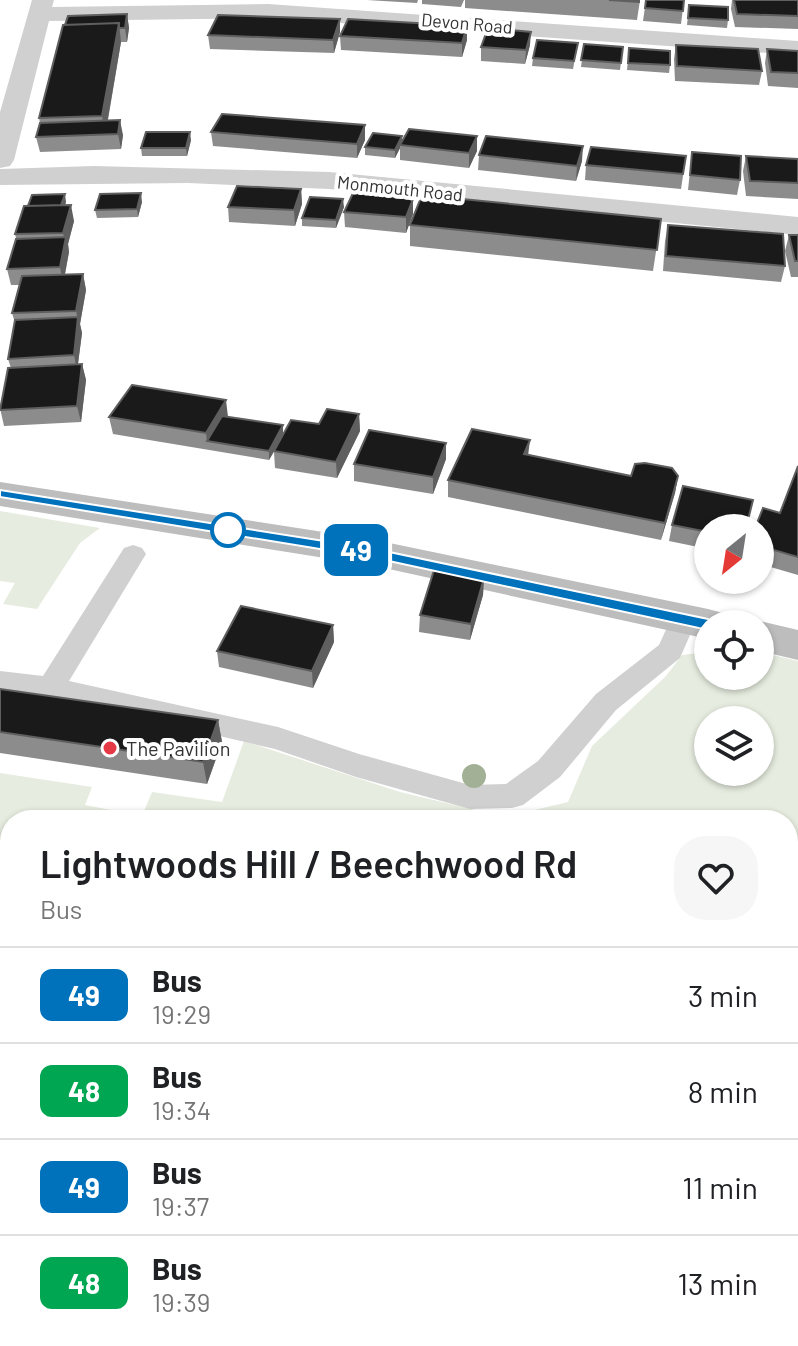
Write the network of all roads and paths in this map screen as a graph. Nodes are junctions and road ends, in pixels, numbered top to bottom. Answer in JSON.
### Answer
{"nodes":[{"id":1,"x":41,"y":7,"type":"edge"},
{"id":2,"x":798,"y":48,"type":"edge"},
{"id":3,"x":0,"y":160,"type":"edge"},
{"id":4,"x":0,"y":177,"type":"edge"},
{"id":5,"x":798,"y":226,"type":"edge"},
{"id":6,"x":0,"y":494,"type":"edge"},
{"id":7,"x":133,"y":554,"type":"dead end"},
{"id":8,"x":694,"y":622,"type":"edge"},
{"id":9,"x":694,"y":624,"type":"edge"},
{"id":10,"x":774,"y":639,"type":"edge"},
{"id":11,"x":798,"y":645,"type":"edge"},
{"id":12,"x":0,"y":681,"type":"edge"},
{"id":13,"x":51,"y":687,"type":"junction"}],
"edges":[{"from":1,"to":2,"type":"street","name":"Devon Road"},
{"from":1,"to":3,"type":"street"},
{"from":4,"to":5,"type":"street","name":"Monmouth Road"},
{"from":6,"to":8,"type":"street"},
{"from":7,"to":13,"type":"lane"},
{"from":9,"to":13,"type":"lane"},
{"from":10,"to":11,"type":"street"},
{"from":12,"to":13,"type":"lane"}]}
